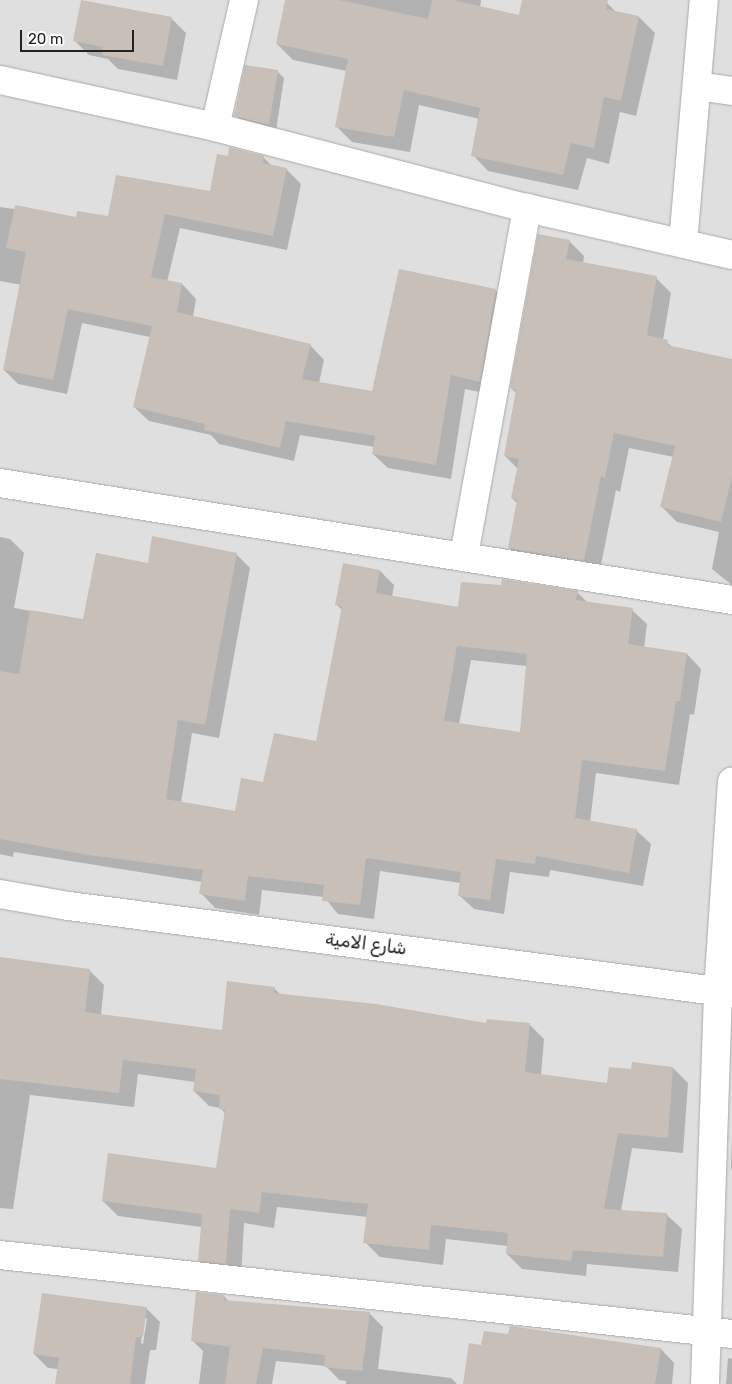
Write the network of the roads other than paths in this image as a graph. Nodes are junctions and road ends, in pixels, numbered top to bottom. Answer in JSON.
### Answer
{"nodes":[{"id":1,"x":244,"y":0,"type":"edge"},
{"id":2,"x":704,"y":0,"type":"edge"},
{"id":3,"x":0,"y":80,"type":"edge"},
{"id":4,"x":696,"y":86,"type":"junction"},
{"id":5,"x":732,"y":91,"type":"edge"},
{"id":6,"x":215,"y":127,"type":"junction"},
{"id":7,"x":527,"y":208,"type":"junction"},
{"id":8,"x":683,"y":242,"type":"junction"},
{"id":9,"x":732,"y":255,"type":"edge"},
{"id":10,"x":0,"y":482,"type":"edge"},
{"id":11,"x":464,"y":555,"type":"junction"},
{"id":12,"x":732,"y":600,"type":"edge"},
{"id":13,"x":732,"y":781,"type":"edge"},
{"id":14,"x":0,"y":894,"type":"edge"},
{"id":15,"x":725,"y":993,"type":"edge"},
{"id":16,"x":0,"y":1255,"type":"edge"},
{"id":17,"x":720,"y":1333,"type":"edge"},
{"id":18,"x":705,"y":1384,"type":"edge"}],
"edges":[{"from":1,"to":6,"type":"street"},
{"from":2,"to":4,"type":"street"},
{"from":3,"to":6,"type":"street"},
{"from":4,"to":5,"type":"street"},
{"from":4,"to":8,"type":"street"},
{"from":6,"to":7,"type":"street"},
{"from":7,"to":8,"type":"street"},
{"from":7,"to":11,"type":"street"},
{"from":8,"to":9,"type":"street"},
{"from":10,"to":11,"type":"street"},
{"from":11,"to":12,"type":"street"},
{"from":13,"to":15,"type":"street"},
{"from":14,"to":15,"type":"street","name":"شارع الامية"},
{"from":15,"to":17,"type":"street"},
{"from":16,"to":17,"type":"street"},
{"from":17,"to":18,"type":"street"}]}
